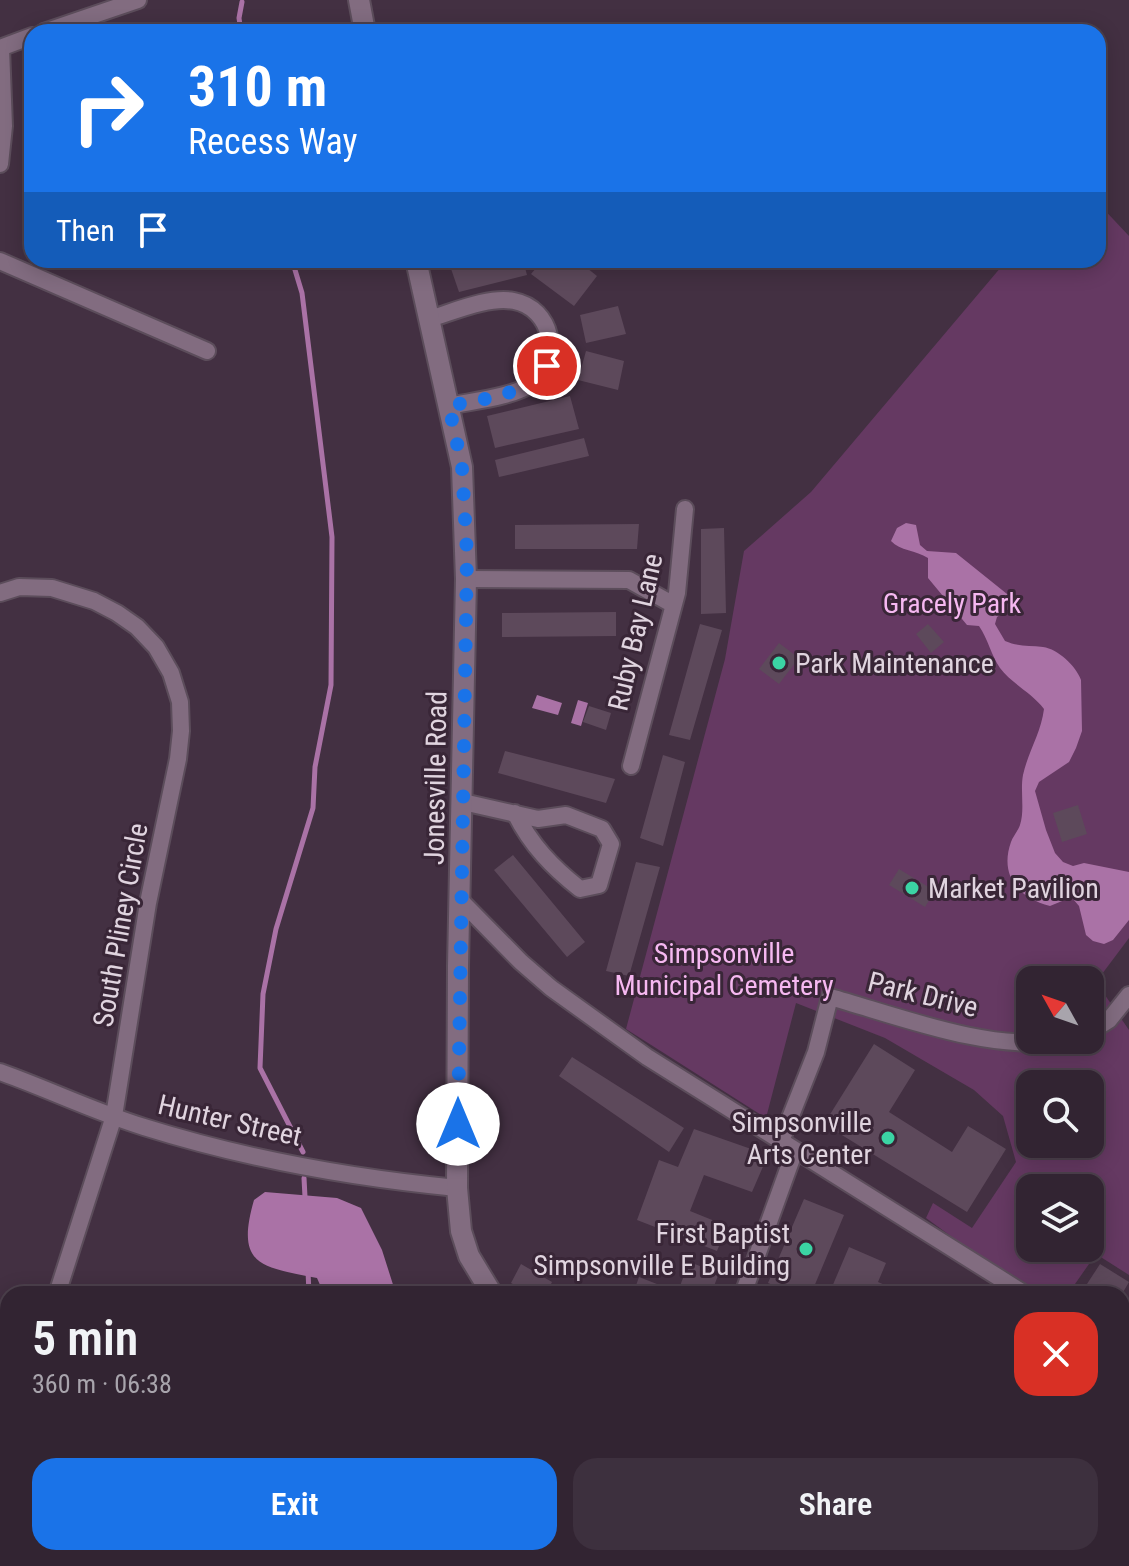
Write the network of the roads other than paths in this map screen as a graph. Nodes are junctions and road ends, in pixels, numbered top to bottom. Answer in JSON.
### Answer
{"nodes":[{"id":1,"x":138,"y":0,"type":"edge"},
{"id":2,"x":359,"y":0,"type":"edge"},
{"id":3,"x":68,"y":24,"type":"edge"},
{"id":4,"x":364,"y":24,"type":"edge"},
{"id":5,"x":24,"y":39,"type":"edge"},
{"id":6,"x":1,"y":48,"type":"edge"},
{"id":7,"x":0,"y":164,"type":"edge"},
{"id":8,"x":0,"y":261,"type":"edge"},
{"id":9,"x":418,"y":268,"type":"edge"},
{"id":10,"x":429,"y":319,"type":"junction"},
{"id":11,"x":207,"y":351,"type":"dead end"},
{"id":12,"x":449,"y":406,"type":"junction"},
{"id":13,"x":685,"y":509,"type":"dead end"},
{"id":14,"x":466,"y":579,"type":"junction"},
{"id":15,"x":0,"y":593,"type":"edge"},
{"id":16,"x":672,"y":604,"type":"junction"},
{"id":17,"x":631,"y":766,"type":"dead end"},
{"id":18,"x":463,"y":802,"type":"junction"},
{"id":19,"x":515,"y":813,"type":"junction"},
{"id":20,"x":461,"y":901,"type":"junction"},
{"id":21,"x":1129,"y":995,"type":"edge"},
{"id":22,"x":1104,"y":1023,"type":"edge"},
{"id":23,"x":1016,"y":1043,"type":"edge"},
{"id":24,"x":0,"y":1072,"type":"edge"},
{"id":25,"x":114,"y":1116,"type":"junction"},
{"id":26,"x":788,"y":1146,"type":"junction"},
{"id":27,"x":457,"y":1188,"type":"junction"},
{"id":28,"x":60,"y":1286,"type":"edge"},
{"id":29,"x":487,"y":1286,"type":"edge"},
{"id":30,"x":745,"y":1286,"type":"edge"},
{"id":31,"x":1012,"y":1286,"type":"edge"}],
"edges":[{"from":1,"to":3,"type":"street"},
{"from":2,"to":4,"type":"street"},
{"from":5,"to":6,"type":"street"},
{"from":6,"to":7,"type":"street"},
{"from":8,"to":11,"type":"street"},
{"from":9,"to":10,"type":"street","name":"Jonesville Road"},
{"from":10,"to":12,"type":"street","name":"Jonesville Road"},
{"from":10,"to":12,"type":"street"},
{"from":12,"to":14,"type":"street","name":"Jonesville Road"},
{"from":13,"to":16,"type":"street","name":"Ruby Bay Lane"},
{"from":14,"to":16,"type":"street"},
{"from":14,"to":18,"type":"street","name":"Jonesville Road"},
{"from":15,"to":25,"type":"street","name":"South Pliney Circle"},
{"from":16,"to":17,"type":"street","name":"Ruby Bay Lane"},
{"from":18,"to":19,"type":"street"},
{"from":18,"to":20,"type":"street","name":"Jonesville Road"},
{"from":19,"to":19,"type":"street"},
{"from":20,"to":26,"type":"street"},
{"from":20,"to":27,"type":"street","name":"Jonesville Road"},
{"from":21,"to":22,"type":"street"},
{"from":23,"to":26,"type":"street","name":"Park Drive"},
{"from":24,"to":25,"type":"street","name":"Hunter Street"},
{"from":25,"to":27,"type":"street","name":"Hunter Street"},
{"from":25,"to":28,"type":"street","name":"South Pliney Circle"},
{"from":26,"to":30,"type":"street"},
{"from":26,"to":31,"type":"street"},
{"from":27,"to":29,"type":"street","name":"Jonesville Road"}]}
